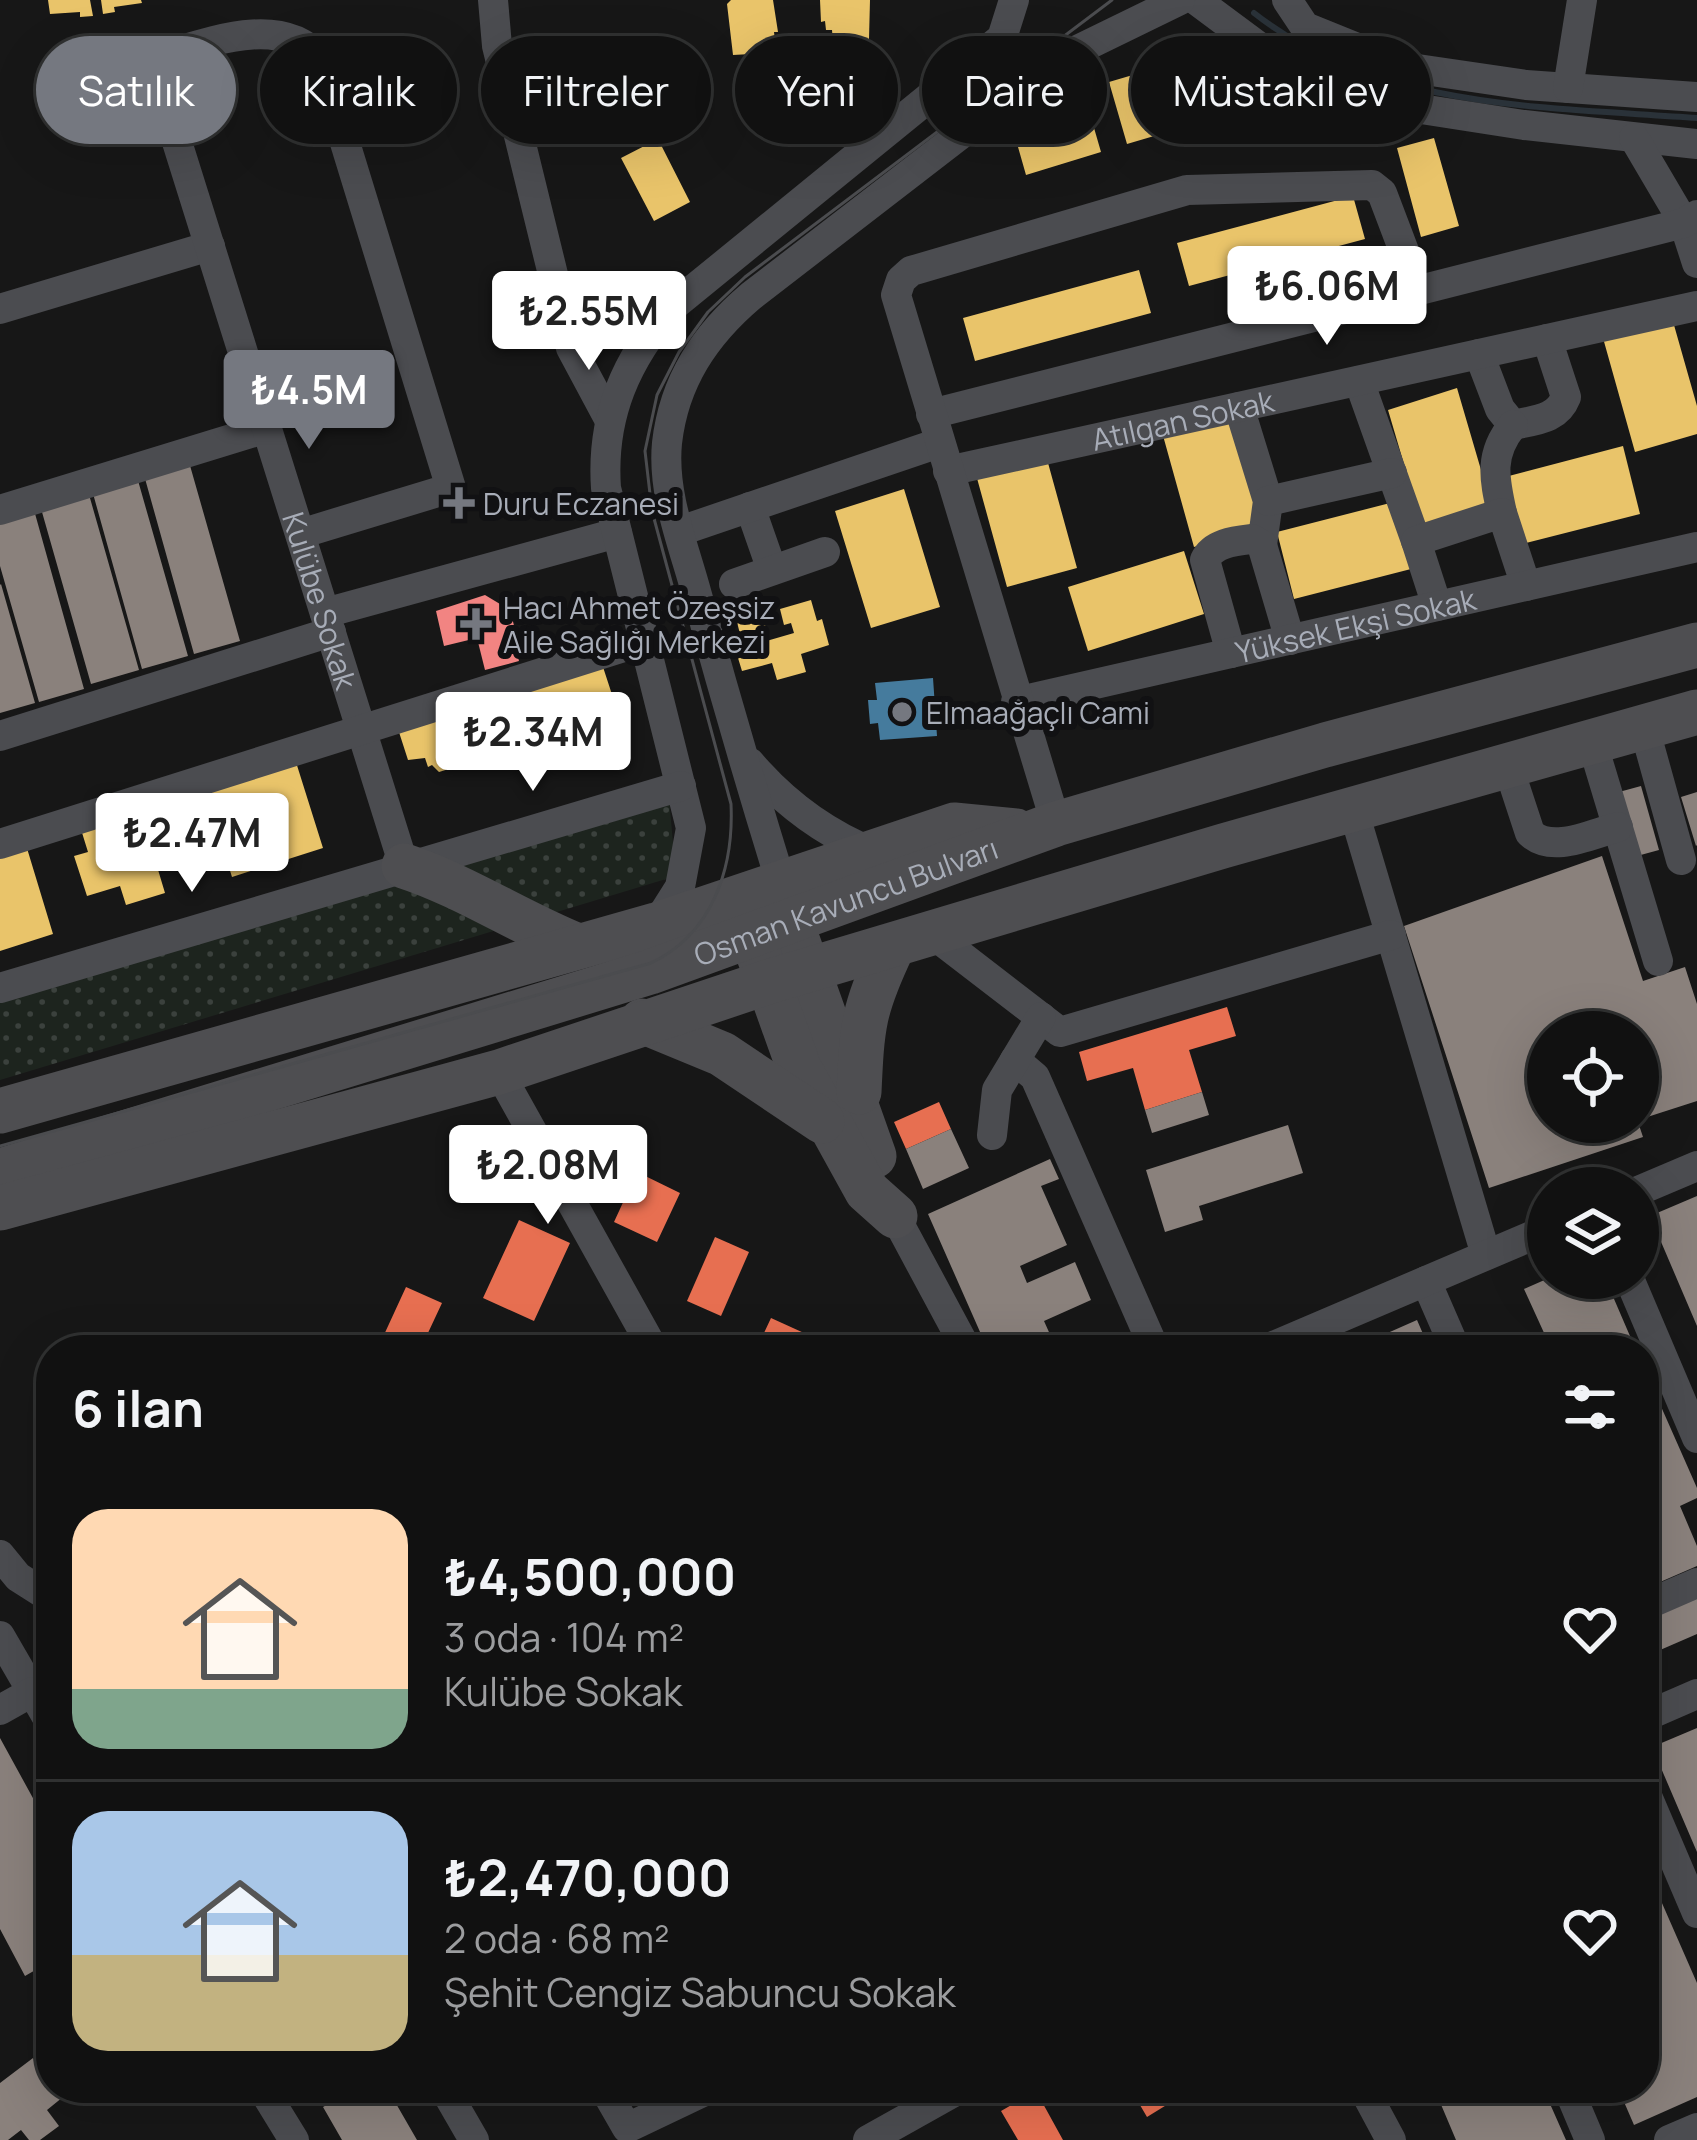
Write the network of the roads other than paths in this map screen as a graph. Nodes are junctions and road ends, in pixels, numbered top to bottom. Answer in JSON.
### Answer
{"nodes":[{"id":1,"x":493,"y":0,"type":"edge"},
{"id":2,"x":1014,"y":0,"type":"edge"},
{"id":3,"x":1180,"y":0,"type":"edge"},
{"id":4,"x":1196,"y":0,"type":"edge"},
{"id":5,"x":1287,"y":0,"type":"edge"},
{"id":6,"x":1582,"y":0,"type":"edge"},
{"id":7,"x":1568,"y":88,"type":"junction"},
{"id":8,"x":1697,"y":97,"type":"edge"},
{"id":9,"x":1634,"y":138,"type":"junction"},
{"id":10,"x":1697,"y":144,"type":"edge"},
{"id":11,"x":1690,"y":219,"type":"edge"},
{"id":12,"x":210,"y":247,"type":"junction"},
{"id":13,"x":1404,"y":250,"type":"dead end"},
{"id":14,"x":1697,"y":262,"type":"edge"},
{"id":15,"x":1697,"y":306,"type":"edge"},
{"id":16,"x":0,"y":309,"type":"edge"},
{"id":17,"x":1547,"y":339,"type":"junction"},
{"id":18,"x":1479,"y":354,"type":"junction"},
{"id":19,"x":1359,"y":381,"type":"junction"},
{"id":20,"x":1239,"y":406,"type":"junction"},
{"id":21,"x":609,"y":419,"type":"junction"},
{"id":22,"x":1514,"y":425,"type":"junction"},
{"id":23,"x":267,"y":428,"type":"junction"},
{"id":24,"x":939,"y":443,"type":"junction"},
{"id":25,"x":1392,"y":473,"type":"junction"},
{"id":26,"x":1268,"y":501,"type":"junction"},
{"id":27,"x":750,"y":508,"type":"junction"},
{"id":28,"x":0,"y":510,"type":"edge"},
{"id":29,"x":1502,"y":513,"type":"junction"},
{"id":30,"x":680,"y":532,"type":"junction"},
{"id":31,"x":616,"y":533,"type":"junction"},
{"id":32,"x":300,"y":534,"type":"junction"},
{"id":33,"x":1416,"y":541,"type":"junction"},
{"id":34,"x":1262,"y":545,"type":"junction"},
{"id":35,"x":1697,"y":548,"type":"edge"},
{"id":36,"x":825,"y":552,"type":"dead end"},
{"id":37,"x":772,"y":570,"type":"junction"},
{"id":38,"x":734,"y":584,"type":"dead end"},
{"id":39,"x":1526,"y":586,"type":"junction"},
{"id":40,"x":1437,"y":606,"type":"junction"},
{"id":41,"x":328,"y":623,"type":"junction"},
{"id":42,"x":646,"y":640,"type":"junction"},
{"id":43,"x":1290,"y":640,"type":"junction"},
{"id":44,"x":1697,"y":645,"type":"edge"},
{"id":45,"x":1231,"y":653,"type":"junction"},
{"id":46,"x":1016,"y":702,"type":"junction"},
{"id":47,"x":1697,"y":712,"type":"edge"},
{"id":48,"x":1644,"y":728,"type":"junction"},
{"id":49,"x":362,"y":730,"type":"junction"},
{"id":50,"x":0,"y":736,"type":"edge"},
{"id":51,"x":1592,"y":742,"type":"junction"},
{"id":52,"x":740,"y":751,"type":"junction"},
{"id":53,"x":1508,"y":766,"type":"junction"},
{"id":54,"x":681,"y":785,"type":"junction"},
{"id":55,"x":1353,"y":809,"type":"junction"},
{"id":56,"x":1618,"y":826,"type":"junction"},
{"id":57,"x":1043,"y":828,"type":"junction"},
{"id":58,"x":0,"y":844,"type":"edge"},
{"id":59,"x":874,"y":853,"type":"junction"},
{"id":60,"x":1681,"y":860,"type":"dead end"},
{"id":61,"x":404,"y":866,"type":"junction"},
{"id":62,"x":787,"y":902,"type":"junction"},
{"id":63,"x":742,"y":917,"type":"junction"},
{"id":64,"x":656,"y":925,"type":"junction"},
{"id":65,"x":1390,"y":935,"type":"junction"},
{"id":66,"x":913,"y":942,"type":"junction"},
{"id":67,"x":578,"y":946,"type":"junction"},
{"id":68,"x":1658,"y":961,"type":"dead end"},
{"id":69,"x":789,"y":976,"type":"junction"},
{"id":70,"x":0,"y":988,"type":"edge"},
{"id":71,"x":1041,"y":1017,"type":"junction"},
{"id":72,"x":642,"y":1021,"type":"junction"},
{"id":73,"x":1015,"y":1060,"type":"junction"},
{"id":74,"x":499,"y":1072,"type":"junction"},
{"id":75,"x":0,"y":1112,"type":"edge"},
{"id":76,"x":844,"y":1120,"type":"junction"},
{"id":77,"x":992,"y":1135,"type":"dead end"},
{"id":78,"x":1697,"y":1166,"type":"edge"},
{"id":79,"x":0,"y":1171,"type":"edge"},
{"id":80,"x":1659,"y":1182,"type":"edge"},
{"id":81,"x":0,"y":1208,"type":"edge"},
{"id":82,"x":895,"y":1216,"type":"joint"},
{"id":83,"x":1527,"y":1238,"type":"edge"},
{"id":84,"x":1486,"y":1256,"type":"junction"},
{"id":85,"x":1426,"y":1281,"type":"junction"},
{"id":86,"x":1638,"y":1299,"type":"edge"},
{"id":87,"x":646,"y":1335,"type":"edge"},
{"id":88,"x":959,"y":1335,"type":"edge"},
{"id":89,"x":1148,"y":1335,"type":"edge"},
{"id":90,"x":1299,"y":1335,"type":"edge"},
{"id":91,"x":1449,"y":1335,"type":"edge"},
{"id":92,"x":1653,"y":1335,"type":"edge"},
{"id":93,"x":1659,"y":1349,"type":"edge"},
{"id":94,"x":1697,"y":1438,"type":"edge"},
{"id":95,"x":0,"y":1555,"type":"edge"},
{"id":96,"x":1697,"y":1583,"type":"edge"},
{"id":97,"x":36,"y":1588,"type":"edge"},
{"id":98,"x":1659,"y":1599,"type":"edge"},
{"id":99,"x":0,"y":1636,"type":"edge"},
{"id":100,"x":32,"y":1692,"type":"junction"},
{"id":101,"x":1697,"y":1694,"type":"edge"},
{"id":102,"x":36,"y":1699,"type":"edge"},
{"id":103,"x":0,"y":1710,"type":"edge"},
{"id":104,"x":1659,"y":1710,"type":"edge"},
{"id":105,"x":1659,"y":1825,"type":"edge"},
{"id":106,"x":1697,"y":1913,"type":"edge"},
{"id":107,"x":271,"y":2103,"type":"edge"},
{"id":108,"x":452,"y":2103,"type":"edge"},
{"id":109,"x":613,"y":2103,"type":"edge"},
{"id":110,"x":680,"y":2103,"type":"edge"},
{"id":111,"x":935,"y":2103,"type":"edge"},
{"id":112,"x":1372,"y":2103,"type":"edge"},
{"id":113,"x":1574,"y":2103,"type":"edge"},
{"id":114,"x":1697,"y":2128,"type":"edge"},
{"id":115,"x":294,"y":2140,"type":"edge"},
{"id":116,"x":474,"y":2140,"type":"edge"},
{"id":117,"x":868,"y":2140,"type":"edge"},
{"id":118,"x":1391,"y":2140,"type":"edge"},
{"id":119,"x":1590,"y":2140,"type":"edge"},
{"id":120,"x":1669,"y":2140,"type":"edge"}],
"edges":[{"from":1,"to":21,"type":"street"},
{"from":2,"to":21,"type":"street"},
{"from":3,"to":30,"type":"street"},
{"from":4,"to":9,"type":"street"},
{"from":5,"to":7,"type":"street"},
{"from":6,"to":7,"type":"street"},
{"from":7,"to":8,"type":"street"},
{"from":9,"to":10,"type":"street"},
{"from":9,"to":11,"type":"street"},
{"from":11,"to":14,"type":"street"},
{"from":11,"to":24,"type":"street"},
{"from":12,"to":16,"type":"street"},
{"from":12,"to":23,"type":"street","name":"Kulübe Sokak"},
{"from":12,"to":32,"type":"street","name":"Kulübe Sokak"},
{"from":13,"to":24,"type":"street"},
{"from":15,"to":17,"type":"street","name":"Atılgan Sokak"},
{"from":17,"to":18,"type":"street","name":"Atılgan Sokak"},
{"from":17,"to":22,"type":"street"},
{"from":18,"to":19,"type":"street","name":"Atılgan Sokak"},
{"from":18,"to":22,"type":"street"},
{"from":19,"to":20,"type":"street","name":"Atılgan Sokak"},
{"from":19,"to":25,"type":"street"},
{"from":20,"to":24,"type":"street","name":"Atılgan Sokak"},
{"from":20,"to":26,"type":"street"},
{"from":21,"to":31,"type":"street"},
{"from":22,"to":29,"type":"street"},
{"from":23,"to":28,"type":"street"},
{"from":23,"to":32,"type":"street","name":"Kulübe Sokak"},
{"from":24,"to":27,"type":"street"},
{"from":24,"to":46,"type":"street"},
{"from":25,"to":26,"type":"street"},
{"from":25,"to":33,"type":"street"},
{"from":26,"to":34,"type":"street"},
{"from":27,"to":30,"type":"street"},
{"from":27,"to":37,"type":"street"},
{"from":29,"to":33,"type":"street"},
{"from":29,"to":39,"type":"street"},
{"from":30,"to":52,"type":"street"},
{"from":31,"to":41,"type":"street"},
{"from":31,"to":42,"type":"street"},
{"from":32,"to":41,"type":"street","name":"Kulübe Sokak"},
{"from":33,"to":40,"type":"street"},
{"from":34,"to":43,"type":"street"},
{"from":34,"to":45,"type":"street"},
{"from":35,"to":39,"type":"street","name":"Yüksek Ekşi Sokak"},
{"from":36,"to":37,"type":"street"},
{"from":37,"to":38,"type":"street"},
{"from":39,"to":40,"type":"street","name":"Yüksek Ekşi Sokak"},
{"from":40,"to":43,"type":"street","name":"Yüksek Ekşi Sokak"},
{"from":41,"to":49,"type":"street","name":"Kulübe Sokak"},
{"from":41,"to":50,"type":"street"},
{"from":42,"to":49,"type":"street"},
{"from":42,"to":54,"type":"street"},
{"from":43,"to":45,"type":"street","name":"Yüksek Ekşi Sokak"},
{"from":44,"to":57,"type":"highway","name":"Osman Kavuncu Bulvarı"},
{"from":45,"to":46,"type":"street","name":"Yüksek Ekşi Sokak"},
{"from":46,"to":57,"type":"street"},
{"from":47,"to":48,"type":"highway","name":"Osman Kavuncu Bulvarı"},
{"from":48,"to":51,"type":"highway","name":"Osman Kavuncu Bulvarı"},
{"from":48,"to":60,"type":"street"},
{"from":49,"to":58,"type":"street"},
{"from":49,"to":61,"type":"street","name":"Kulübe Sokak"},
{"from":51,"to":53,"type":"highway","name":"Osman Kavuncu Bulvarı"},
{"from":51,"to":56,"type":"street"},
{"from":52,"to":59,"type":"street"},
{"from":52,"to":62,"type":"street"},
{"from":53,"to":55,"type":"highway","name":"Osman Kavuncu Bulvarı"},
{"from":53,"to":56,"type":"street"},
{"from":54,"to":61,"type":"street"},
{"from":54,"to":64,"type":"street"},
{"from":55,"to":65,"type":"street"},
{"from":55,"to":66,"type":"highway","name":"Osman Kavuncu Bulvarı"},
{"from":56,"to":68,"type":"street"},
{"from":57,"to":59,"type":"highway"},
{"from":57,"to":62,"type":"highway","name":"Osman Kavuncu Bulvarı"},
{"from":59,"to":62,"type":"highway"},
{"from":61,"to":67,"type":"highway"},
{"from":61,"to":70,"type":"street"},
{"from":62,"to":63,"type":"highway"},
{"from":62,"to":69,"type":"highway"},
{"from":63,"to":64,"type":"highway"},
{"from":63,"to":69,"type":"highway"},
{"from":63,"to":79,"type":"highway","name":"Osman Kavuncu Bulvarı"},
{"from":64,"to":67,"type":"highway"},
{"from":65,"to":71,"type":"street"},
{"from":65,"to":84,"type":"street"},
{"from":66,"to":69,"type":"highway","name":"Osman Kavuncu Bulvarı"},
{"from":66,"to":71,"type":"street"},
{"from":66,"to":76,"type":"highway"},
{"from":67,"to":75,"type":"highway"},
{"from":69,"to":72,"type":"highway","name":"Osman Kavuncu Bulvarı"},
{"from":69,"to":76,"type":"highway"},
{"from":71,"to":73,"type":"street"},
{"from":72,"to":74,"type":"highway","name":"Osman Kavuncu Bulvarı"},
{"from":72,"to":76,"type":"highway"},
{"from":73,"to":77,"type":"street"},
{"from":73,"to":89,"type":"street"},
{"from":74,"to":81,"type":"highway","name":"Osman Kavuncu Bulvarı"},
{"from":74,"to":87,"type":"street"},
{"from":76,"to":82,"type":"highway"},
{"from":78,"to":80,"type":"street"},
{"from":82,"to":88,"type":"street"},
{"from":83,"to":84,"type":"street"},
{"from":84,"to":85,"type":"street"},
{"from":85,"to":90,"type":"street"},
{"from":85,"to":91,"type":"street"},
{"from":86,"to":92,"type":"street"},
{"from":93,"to":94,"type":"street"},
{"from":95,"to":97,"type":"street"},
{"from":96,"to":98,"type":"street"},
{"from":99,"to":100,"type":"street"},
{"from":100,"to":102,"type":"street"},
{"from":100,"to":103,"type":"street"},
{"from":101,"to":104,"type":"street"},
{"from":105,"to":106,"type":"street"},
{"from":107,"to":115,"type":"street"},
{"from":108,"to":116,"type":"street"},
{"from":109,"to":110,"type":"street"},
{"from":111,"to":117,"type":"street"},
{"from":112,"to":118,"type":"street"},
{"from":113,"to":119,"type":"street"},
{"from":114,"to":120,"type":"street"}]}
